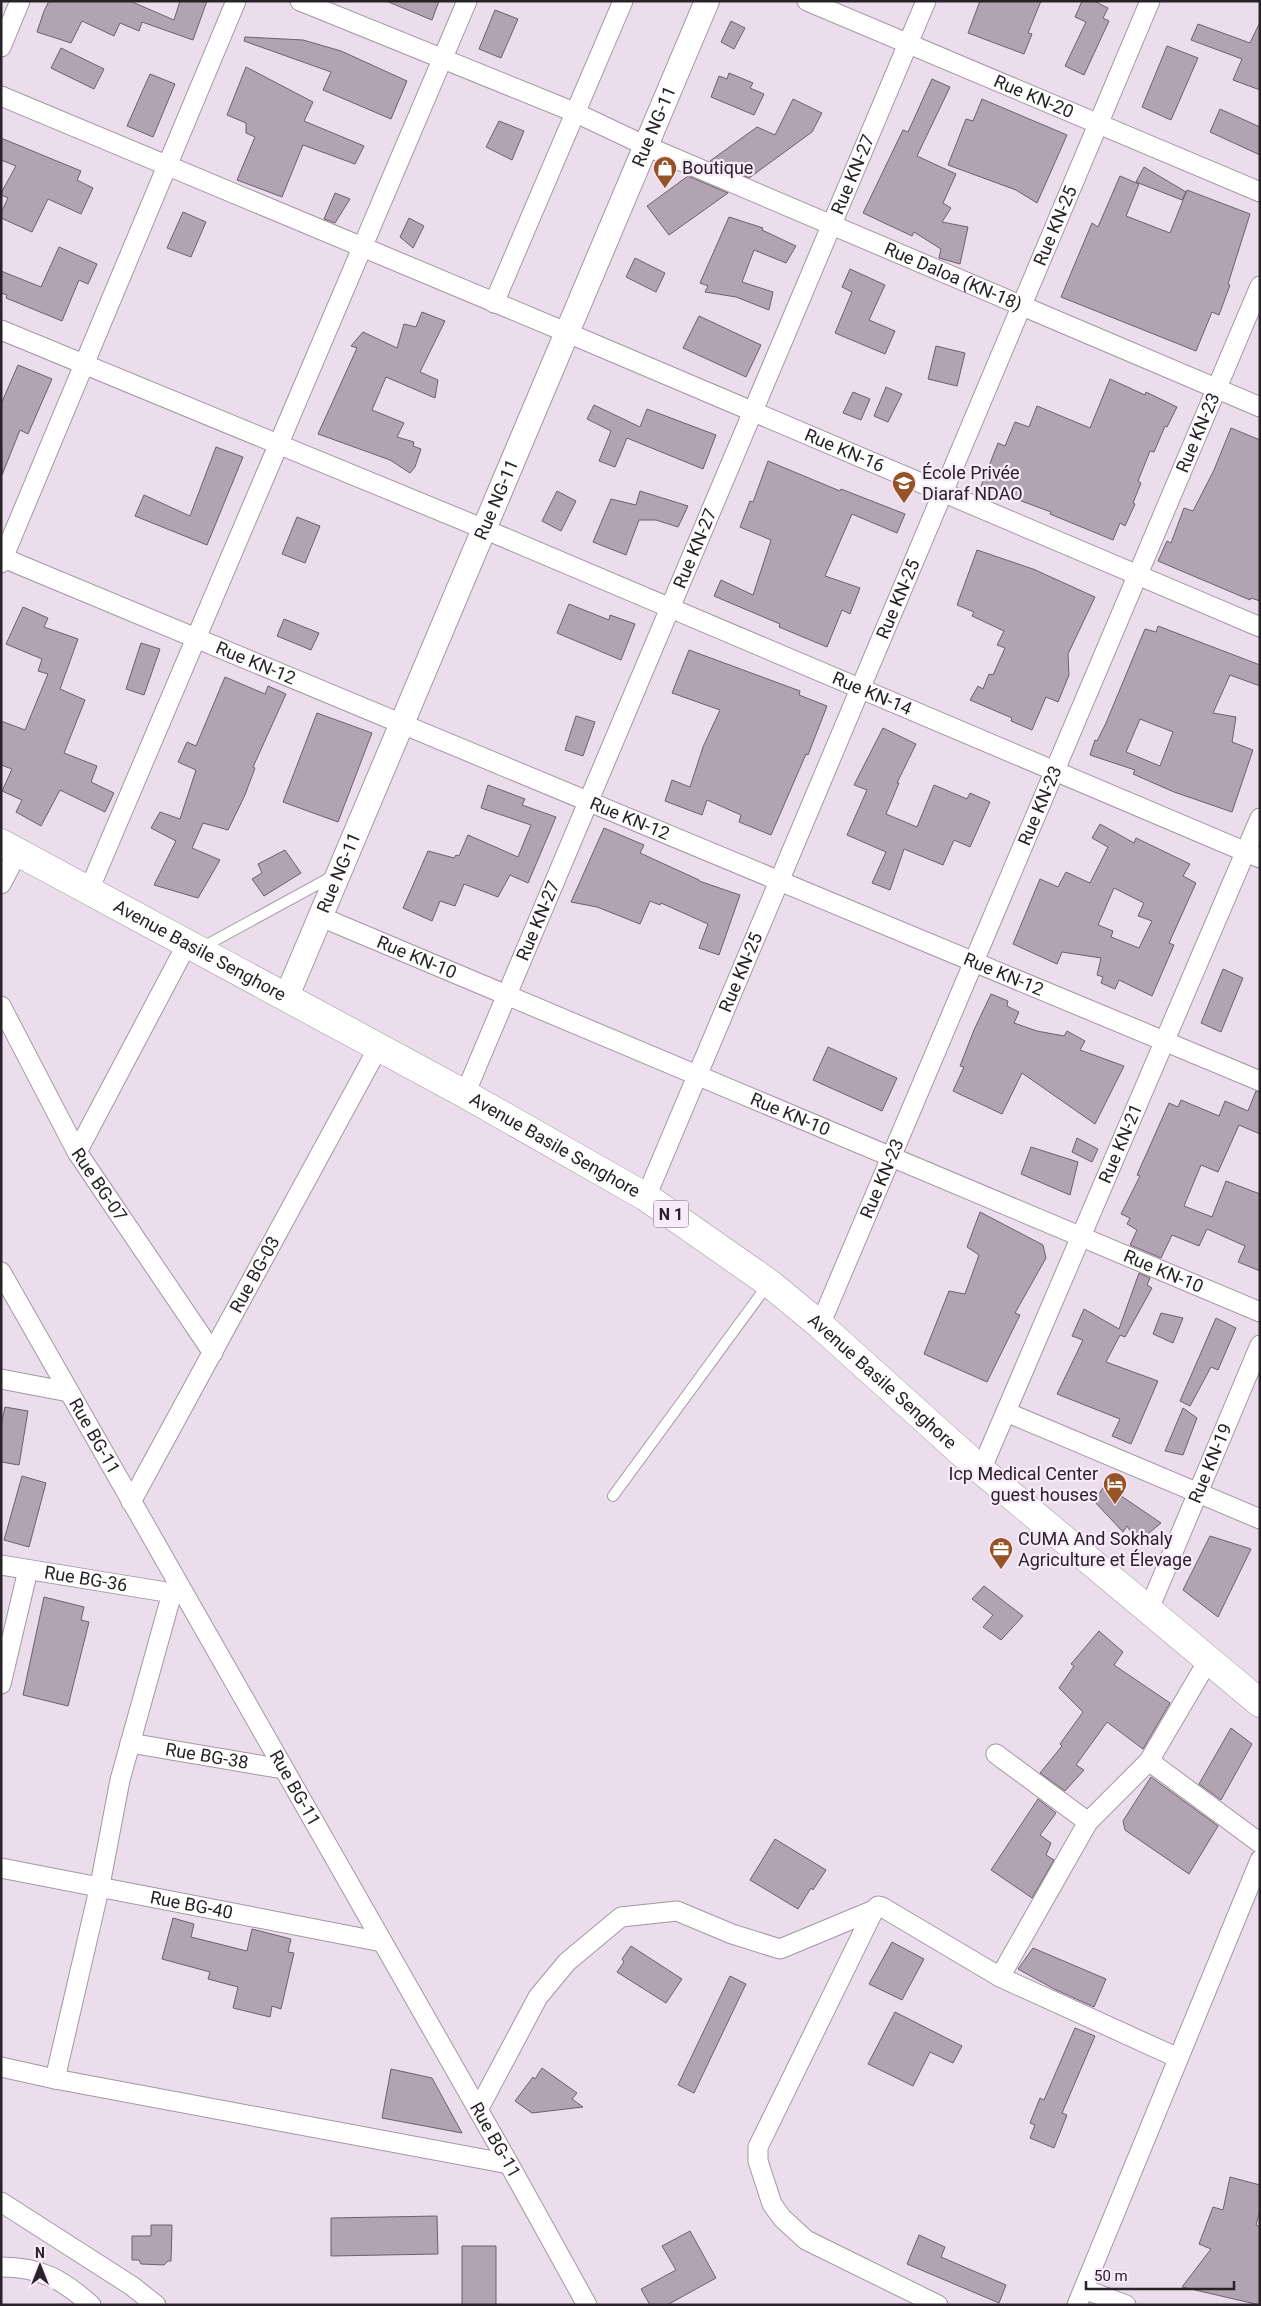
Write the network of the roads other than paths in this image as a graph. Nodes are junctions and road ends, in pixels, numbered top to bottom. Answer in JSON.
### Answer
{"nodes":[{"id":1,"x":20,"y":1,"type":"edge"},
{"id":2,"x":236,"y":1,"type":"edge"},
{"id":3,"x":300,"y":1,"type":"edge"},
{"id":4,"x":467,"y":1,"type":"edge"},
{"id":5,"x":623,"y":1,"type":"edge"},
{"id":6,"x":707,"y":1,"type":"edge"},
{"id":7,"x":807,"y":1,"type":"edge"},
{"id":8,"x":926,"y":1,"type":"edge"},
{"id":9,"x":1150,"y":1,"type":"edge"},
{"id":10,"x":908,"y":44,"type":"junction"},
{"id":11,"x":1,"y":47,"type":"edge"},
{"id":12,"x":442,"y":60,"type":"junction"},
{"id":13,"x":1,"y":96,"type":"edge"},
{"id":14,"x":574,"y":112,"type":"junction"},
{"id":15,"x":1099,"y":124,"type":"junction"},
{"id":16,"x":646,"y":146,"type":"junction"},
{"id":17,"x":167,"y":166,"type":"junction"},
{"id":18,"x":1260,"y":192,"type":"edge"},
{"id":19,"x":832,"y":225,"type":"junction"},
{"id":20,"x":362,"y":247,"type":"junction"},
{"id":21,"x":1260,"y":286,"type":"edge"},
{"id":22,"x":494,"y":303,"type":"junction"},
{"id":23,"x":1022,"y":306,"type":"junction"},
{"id":24,"x":1,"y":330,"type":"edge"},
{"id":25,"x":568,"y":333,"type":"junction"},
{"id":26,"x":84,"y":365,"type":"junction"},
{"id":27,"x":1216,"y":388,"type":"junction"},
{"id":28,"x":1260,"y":407,"type":"edge"},
{"id":29,"x":752,"y":412,"type":"junction"},
{"id":30,"x":278,"y":446,"type":"junction"},
{"id":31,"x":943,"y":493,"type":"junction"},
{"id":32,"x":484,"y":529,"type":"junction"},
{"id":33,"x":2,"y":559,"type":"edge"},
{"id":34,"x":1137,"y":575,"type":"junction"},
{"id":35,"x":670,"y":608,"type":"junction"},
{"id":36,"x":1260,"y":627,"type":"edge"},
{"id":37,"x":196,"y":638,"type":"junction"},
{"id":38,"x":861,"y":689,"type":"junction"},
{"id":39,"x":401,"y":724,"type":"junction"},
{"id":40,"x":1054,"y":771,"type":"junction"},
{"id":41,"x":588,"y":802,"type":"junction"},
{"id":42,"x":1260,"y":818,"type":"edge"},
{"id":43,"x":10,"y":848,"type":"edge"},
{"id":44,"x":1253,"y":855,"type":"edge"},
{"id":45,"x":339,"y":872,"type":"junction"},
{"id":46,"x":779,"y":881,"type":"junction"},
{"id":47,"x":1,"y":884,"type":"edge"},
{"id":48,"x":89,"y":890,"type":"junction"},
{"id":49,"x":321,"y":918,"type":"junction"},
{"id":50,"x":193,"y":947,"type":"junction"},
{"id":51,"x":973,"y":961,"type":"junction"},
{"id":52,"x":506,"y":996,"type":"junction"},
{"id":53,"x":286,"y":998,"type":"junction"},
{"id":54,"x":1,"y":1006,"type":"edge"},
{"id":55,"x":1164,"y":1041,"type":"junction"},
{"id":56,"x":378,"y":1048,"type":"junction"},
{"id":57,"x":697,"y":1076,"type":"junction"},
{"id":58,"x":1260,"y":1081,"type":"edge"},
{"id":59,"x":465,"y":1094,"type":"junction"},
{"id":60,"x":77,"y":1152,"type":"junction"},
{"id":61,"x":891,"y":1157,"type":"junction"},
{"id":62,"x":646,"y":1197,"type":"junction"},
{"id":63,"x":1081,"y":1237,"type":"junction"},
{"id":64,"x":1,"y":1272,"type":"edge"},
{"id":65,"x":769,"y":1282,"type":"junction"},
{"id":66,"x":1260,"y":1312,"type":"edge"},
{"id":67,"x":820,"y":1325,"type":"junction"},
{"id":68,"x":1260,"y":1345,"type":"edge"},
{"id":69,"x":213,"y":1353,"type":"junction"},
{"id":70,"x":1,"y":1379,"type":"edge"},
{"id":71,"x":69,"y":1392,"type":"junction"},
{"id":72,"x":1006,"y":1412,"type":"junction"},
{"id":73,"x":981,"y":1470,"type":"junction"},
{"id":74,"x":1198,"y":1493,"type":"junction"},
{"id":75,"x":613,"y":1496,"type":"dead end"},
{"id":76,"x":131,"y":1502,"type":"junction"},
{"id":77,"x":1260,"y":1520,"type":"edge"},
{"id":78,"x":1,"y":1565,"type":"edge"},
{"id":79,"x":28,"y":1570,"type":"junction"},
{"id":80,"x":177,"y":1592,"type":"junction"},
{"id":81,"x":1148,"y":1609,"type":"junction"},
{"id":82,"x":1209,"y":1659,"type":"junction"},
{"id":83,"x":1,"y":1684,"type":"edge"},
{"id":84,"x":1260,"y":1703,"type":"edge"},
{"id":85,"x":130,"y":1743,"type":"junction"},
{"id":86,"x":996,"y":1754,"type":"dead end"},
{"id":87,"x":1150,"y":1761,"type":"junction"},
{"id":88,"x":284,"y":1769,"type":"junction"},
{"id":89,"x":1088,"y":1822,"type":"junction"},
{"id":90,"x":1260,"y":1843,"type":"edge"},
{"id":91,"x":1260,"y":1860,"type":"edge"},
{"id":92,"x":1,"y":1868,"type":"edge"},
{"id":93,"x":100,"y":1885,"type":"junction"},
{"id":94,"x":874,"y":1910,"type":"junction"},
{"id":95,"x":382,"y":1942,"type":"junction"},
{"id":96,"x":1000,"y":1977,"type":"junction"},
{"id":97,"x":1178,"y":2058,"type":"junction"},
{"id":98,"x":1,"y":2067,"type":"edge"},
{"id":99,"x":55,"y":2079,"type":"junction"},
{"id":100,"x":478,"y":2110,"type":"junction"},
{"id":101,"x":509,"y":2164,"type":"junction"},
{"id":102,"x":1,"y":2202,"type":"edge"},
{"id":103,"x":1,"y":2267,"type":"edge"},
{"id":104,"x":133,"y":2296,"type":"edge"},
{"id":105,"x":1080,"y":2297,"type":"edge"},
{"id":106,"x":91,"y":2305,"type":"edge"},
{"id":107,"x":156,"y":2305,"type":"edge"},
{"id":108,"x":587,"y":2305,"type":"edge"},
{"id":109,"x":938,"y":2305,"type":"edge"},
{"id":110,"x":1126,"y":2305,"type":"edge"}],
"edges":[{"from":1,"to":11,"type":"street"},
{"from":2,"to":17,"type":"street"},
{"from":3,"to":12,"type":"street","name":"Rue Daloa (KN-18)"},
{"from":4,"to":12,"type":"street"},
{"from":5,"to":14,"type":"street"},
{"from":6,"to":16,"type":"street","name":"Rue NG-11"},
{"from":7,"to":10,"type":"street","name":"Rue KN-20"},
{"from":8,"to":10,"type":"street","name":"Rue KN-27"},
{"from":9,"to":15,"type":"street","name":"Rue KN-25"},
{"from":10,"to":15,"type":"street","name":"Rue KN-20"},
{"from":10,"to":19,"type":"street","name":"Rue KN-27"},
{"from":12,"to":14,"type":"street","name":"Rue Daloa (KN-18)"},
{"from":12,"to":20,"type":"street"},
{"from":13,"to":17,"type":"street","name":"Rue KN-16"},
{"from":14,"to":16,"type":"street","name":"Rue Daloa (KN-18)"},
{"from":14,"to":22,"type":"street"},
{"from":15,"to":18,"type":"street","name":"Rue KN-20"},
{"from":15,"to":23,"type":"street","name":"Rue KN-25"},
{"from":16,"to":19,"type":"street","name":"Rue Daloa (KN-18)"},
{"from":16,"to":25,"type":"street","name":"Rue NG-11"},
{"from":17,"to":20,"type":"street","name":"Rue KN-16"},
{"from":17,"to":26,"type":"street"},
{"from":19,"to":23,"type":"street","name":"Rue Daloa (KN-18)"},
{"from":19,"to":29,"type":"street","name":"Rue KN-27"},
{"from":20,"to":22,"type":"street","name":"Rue KN-16"},
{"from":20,"to":30,"type":"street"},
{"from":21,"to":27,"type":"street","name":"Rue KN-23"},
{"from":22,"to":25,"type":"street","name":"Rue KN-16"},
{"from":23,"to":27,"type":"street","name":"Rue Daloa (KN-18)"},
{"from":23,"to":31,"type":"street","name":"Rue KN-25"},
{"from":24,"to":26,"type":"street","name":"Rue KN-14"},
{"from":25,"to":29,"type":"street","name":"Rue KN-16"},
{"from":25,"to":32,"type":"street","name":"Rue NG-11"},
{"from":26,"to":30,"type":"street","name":"Rue KN-14"},
{"from":26,"to":33,"type":"street"},
{"from":27,"to":28,"type":"street","name":"Rue Daloa (KN-18)"},
{"from":27,"to":34,"type":"street","name":"Rue KN-23"},
{"from":29,"to":31,"type":"street","name":"Rue KN-16"},
{"from":29,"to":35,"type":"street","name":"Rue KN-27"},
{"from":30,"to":32,"type":"street","name":"Rue KN-14"},
{"from":30,"to":37,"type":"street"},
{"from":31,"to":34,"type":"street","name":"Rue KN-16"},
{"from":31,"to":38,"type":"street","name":"Rue KN-25"},
{"from":32,"to":35,"type":"street","name":"Rue KN-14"},
{"from":32,"to":39,"type":"street","name":"Rue NG-11"},
{"from":33,"to":37,"type":"street","name":"Rue KN-12"},
{"from":34,"to":36,"type":"street","name":"Rue KN-16"},
{"from":34,"to":40,"type":"street","name":"Rue KN-23"},
{"from":35,"to":38,"type":"street","name":"Rue KN-14"},
{"from":35,"to":41,"type":"street","name":"Rue KN-27"},
{"from":37,"to":39,"type":"street","name":"Rue KN-12"},
{"from":37,"to":48,"type":"street"},
{"from":38,"to":40,"type":"street","name":"Rue KN-14"},
{"from":38,"to":46,"type":"street","name":"Rue KN-25"},
{"from":39,"to":41,"type":"street","name":"Rue KN-12"},
{"from":39,"to":45,"type":"street","name":"Rue NG-11"},
{"from":40,"to":44,"type":"street","name":"Rue KN-14"},
{"from":40,"to":51,"type":"street","name":"Rue KN-23"},
{"from":41,"to":46,"type":"street","name":"Rue KN-12"},
{"from":41,"to":52,"type":"street","name":"Rue KN-27"},
{"from":42,"to":44,"type":"street","name":"Rue KN-21"},
{"from":43,"to":47,"type":"street"},
{"from":43,"to":48,"type":"highway","name":"Avenue Basile Senghore","number":"N 1"},
{"from":44,"to":55,"type":"street","name":"Rue KN-21"},
{"from":45,"to":49,"type":"street","name":"Rue NG-11"},
{"from":45,"to":50,"type":"lane"},
{"from":46,"to":51,"type":"street","name":"Rue KN-12"},
{"from":46,"to":57,"type":"street","name":"Rue KN-25"},
{"from":48,"to":50,"type":"highway","name":"Avenue Basile Senghore","number":"N 1"},
{"from":49,"to":52,"type":"street","name":"Rue KN-10"},
{"from":49,"to":53,"type":"street","name":"Rue NG-11"},
{"from":50,"to":53,"type":"highway","name":"Avenue Basile Senghore","number":"N 1"},
{"from":50,"to":60,"type":"street"},
{"from":51,"to":55,"type":"street","name":"Rue KN-12"},
{"from":51,"to":61,"type":"street","name":"Rue KN-23"},
{"from":52,"to":57,"type":"street","name":"Rue KN-10"},
{"from":52,"to":59,"type":"street","name":"Rue KN-27"},
{"from":53,"to":56,"type":"highway","name":"Avenue Basile Senghore","number":"N 1"},
{"from":54,"to":60,"type":"street","name":"Rue BG-07"},
{"from":55,"to":58,"type":"street","name":"Rue KN-12"},
{"from":55,"to":63,"type":"street","name":"Rue KN-21"},
{"from":56,"to":59,"type":"highway","name":"Avenue Basile Senghore","number":"N 1"},
{"from":56,"to":69,"type":"street","name":"Rue BG-03"},
{"from":57,"to":61,"type":"street","name":"Rue KN-10"},
{"from":57,"to":62,"type":"street","name":"Rue KN-25"},
{"from":59,"to":62,"type":"highway","name":"Avenue Basile Senghore","number":"N 1"},
{"from":60,"to":69,"type":"street","name":"Rue BG-07"},
{"from":61,"to":63,"type":"street","name":"Rue KN-10"},
{"from":61,"to":67,"type":"street","name":"Rue KN-23"},
{"from":62,"to":65,"type":"highway","name":"Avenue Basile Senghore","number":"N 1"},
{"from":63,"to":66,"type":"street","name":"Rue KN-10"},
{"from":63,"to":72,"type":"street","name":"Rue KN-21"},
{"from":64,"to":71,"type":"street","name":"Rue BG-11"},
{"from":65,"to":67,"type":"highway","name":"Avenue Basile Senghore","number":"N 1"},
{"from":65,"to":75,"type":"lane"},
{"from":67,"to":73,"type":"highway","name":"Avenue Basile Senghore","number":"N 1"},
{"from":68,"to":74,"type":"street","name":"Rue KN-19"},
{"from":69,"to":76,"type":"street","name":"Rue BG-03"},
{"from":70,"to":71,"type":"street"},
{"from":71,"to":76,"type":"street","name":"Rue BG-11"},
{"from":72,"to":73,"type":"street","name":"Rue KN-21"},
{"from":72,"to":74,"type":"street"},
{"from":73,"to":81,"type":"highway","name":"Avenue Basile Senghore","number":"N 1"},
{"from":74,"to":77,"type":"street"},
{"from":74,"to":81,"type":"street","name":"Rue KN-19"},
{"from":76,"to":80,"type":"street","name":"Rue BG-11"},
{"from":78,"to":79,"type":"street","name":"Rue BG-36"},
{"from":79,"to":80,"type":"street","name":"Rue BG-36"},
{"from":79,"to":83,"type":"street"},
{"from":80,"to":85,"type":"street"},
{"from":80,"to":88,"type":"street","name":"Rue BG-11"},
{"from":81,"to":82,"type":"highway","name":"Avenue Basile Senghore","number":"N 1"},
{"from":82,"to":84,"type":"highway","name":"Avenue Basile Senghore","number":"N 1"},
{"from":82,"to":87,"type":"street"},
{"from":85,"to":88,"type":"street","name":"Rue BG-38"},
{"from":85,"to":93,"type":"street"},
{"from":86,"to":89,"type":"street"},
{"from":87,"to":89,"type":"street"},
{"from":87,"to":90,"type":"street"},
{"from":88,"to":95,"type":"street","name":"Rue BG-11"},
{"from":89,"to":96,"type":"street"},
{"from":91,"to":97,"type":"street"},
{"from":92,"to":93,"type":"street","name":"Rue BG-40"},
{"from":93,"to":95,"type":"street","name":"Rue BG-40"},
{"from":93,"to":99,"type":"street"},
{"from":94,"to":96,"type":"street"},
{"from":94,"to":100,"type":"street"},
{"from":94,"to":109,"type":"street"},
{"from":95,"to":100,"type":"street","name":"Rue BG-11"},
{"from":96,"to":97,"type":"street"},
{"from":97,"to":105,"type":"street"},
{"from":98,"to":99,"type":"street"},
{"from":99,"to":101,"type":"street"},
{"from":100,"to":101,"type":"street","name":"Rue BG-11"},
{"from":101,"to":108,"type":"street","name":"Rue BG-11"},
{"from":102,"to":104,"type":"street"},
{"from":103,"to":106,"type":"street"},
{"from":104,"to":107,"type":"street"},
{"from":105,"to":110,"type":"street"}]}
